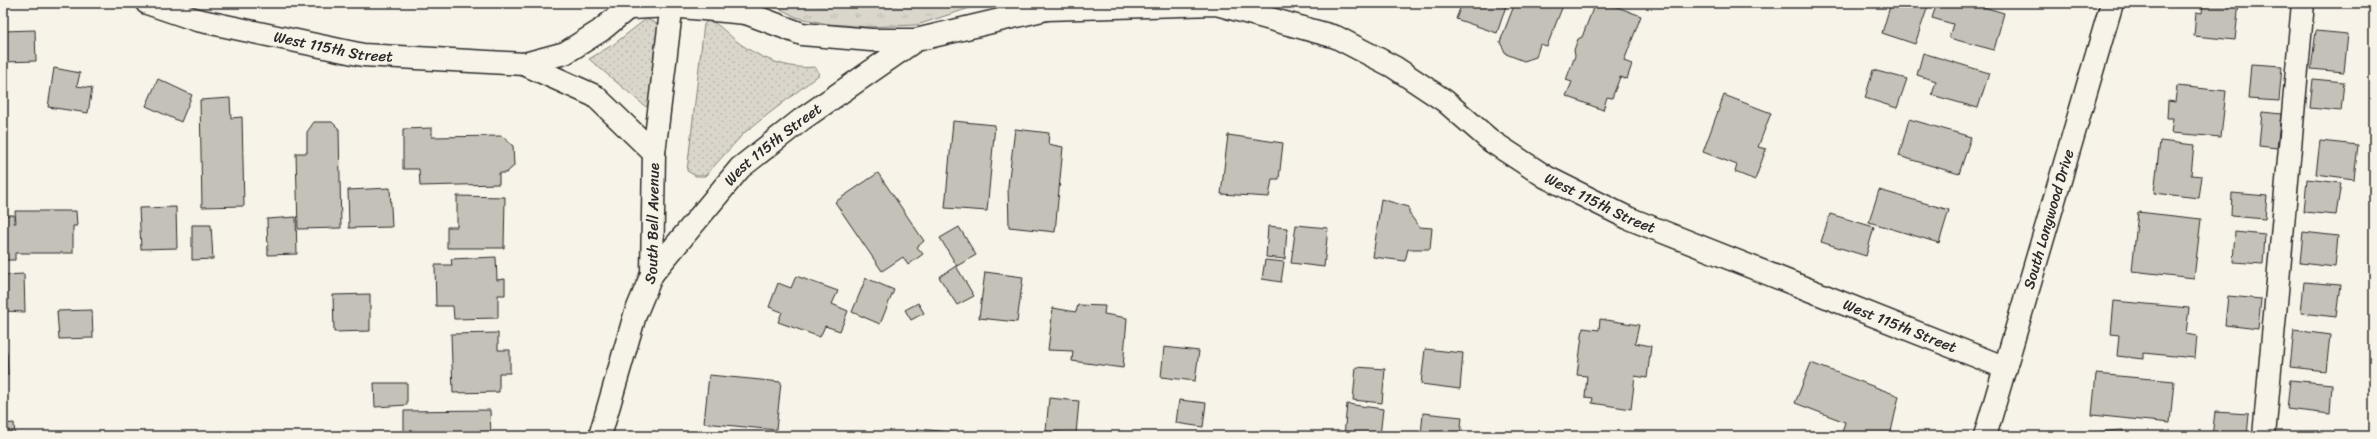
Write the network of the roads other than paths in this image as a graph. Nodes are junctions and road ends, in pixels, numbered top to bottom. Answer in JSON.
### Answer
{"nodes":[{"id":1,"x":147,"y":3,"type":"edge"},
{"id":2,"x":1215,"y":3,"type":"edge"},
{"id":3,"x":2112,"y":3,"type":"edge"},
{"id":4,"x":2303,"y":3,"type":"edge"},
{"id":5,"x":671,"y":4,"type":"edge"},
{"id":6,"x":633,"y":5,"type":"edge"},
{"id":7,"x":1048,"y":6,"type":"edge"},
{"id":8,"x":742,"y":8,"type":"edge"},
{"id":9,"x":916,"y":40,"type":"junction"},
{"id":10,"x":524,"y":64,"type":"junction"},
{"id":11,"x":654,"y":153,"type":"junction"},
{"id":12,"x":652,"y":274,"type":"junction"},
{"id":13,"x":2006,"y":368,"type":"junction"},
{"id":14,"x":600,"y":436,"type":"edge"},
{"id":15,"x":1985,"y":436,"type":"edge"},
{"id":16,"x":2264,"y":436,"type":"edge"}],
"edges":[{"from":1,"to":10,"type":"street","name":"West 115th Street"},
{"from":2,"to":7,"type":"street","name":"West 115th Street"},
{"from":2,"to":13,"type":"street","name":"West 115th Street"},
{"from":3,"to":13,"type":"street","name":"South Longwood Drive"},
{"from":4,"to":16,"type":"street"},
{"from":5,"to":6,"type":"street","name":"West 115th Street"},
{"from":5,"to":8,"type":"street","name":"West 115th Street"},
{"from":5,"to":11,"type":"street","name":"South Bell Avenue"},
{"from":6,"to":10,"type":"street","name":"West 115th Street"},
{"from":7,"to":9,"type":"street","name":"West 115th Street"},
{"from":8,"to":9,"type":"street","name":"West 115th Street"},
{"from":9,"to":12,"type":"street","name":"West 115th Street"},
{"from":10,"to":11,"type":"street","name":"West 115th Street"},
{"from":11,"to":12,"type":"street","name":"South Bell Avenue"},
{"from":12,"to":14,"type":"street","name":"South Bell Avenue"},
{"from":13,"to":15,"type":"street","name":"South Longwood Drive"}]}
